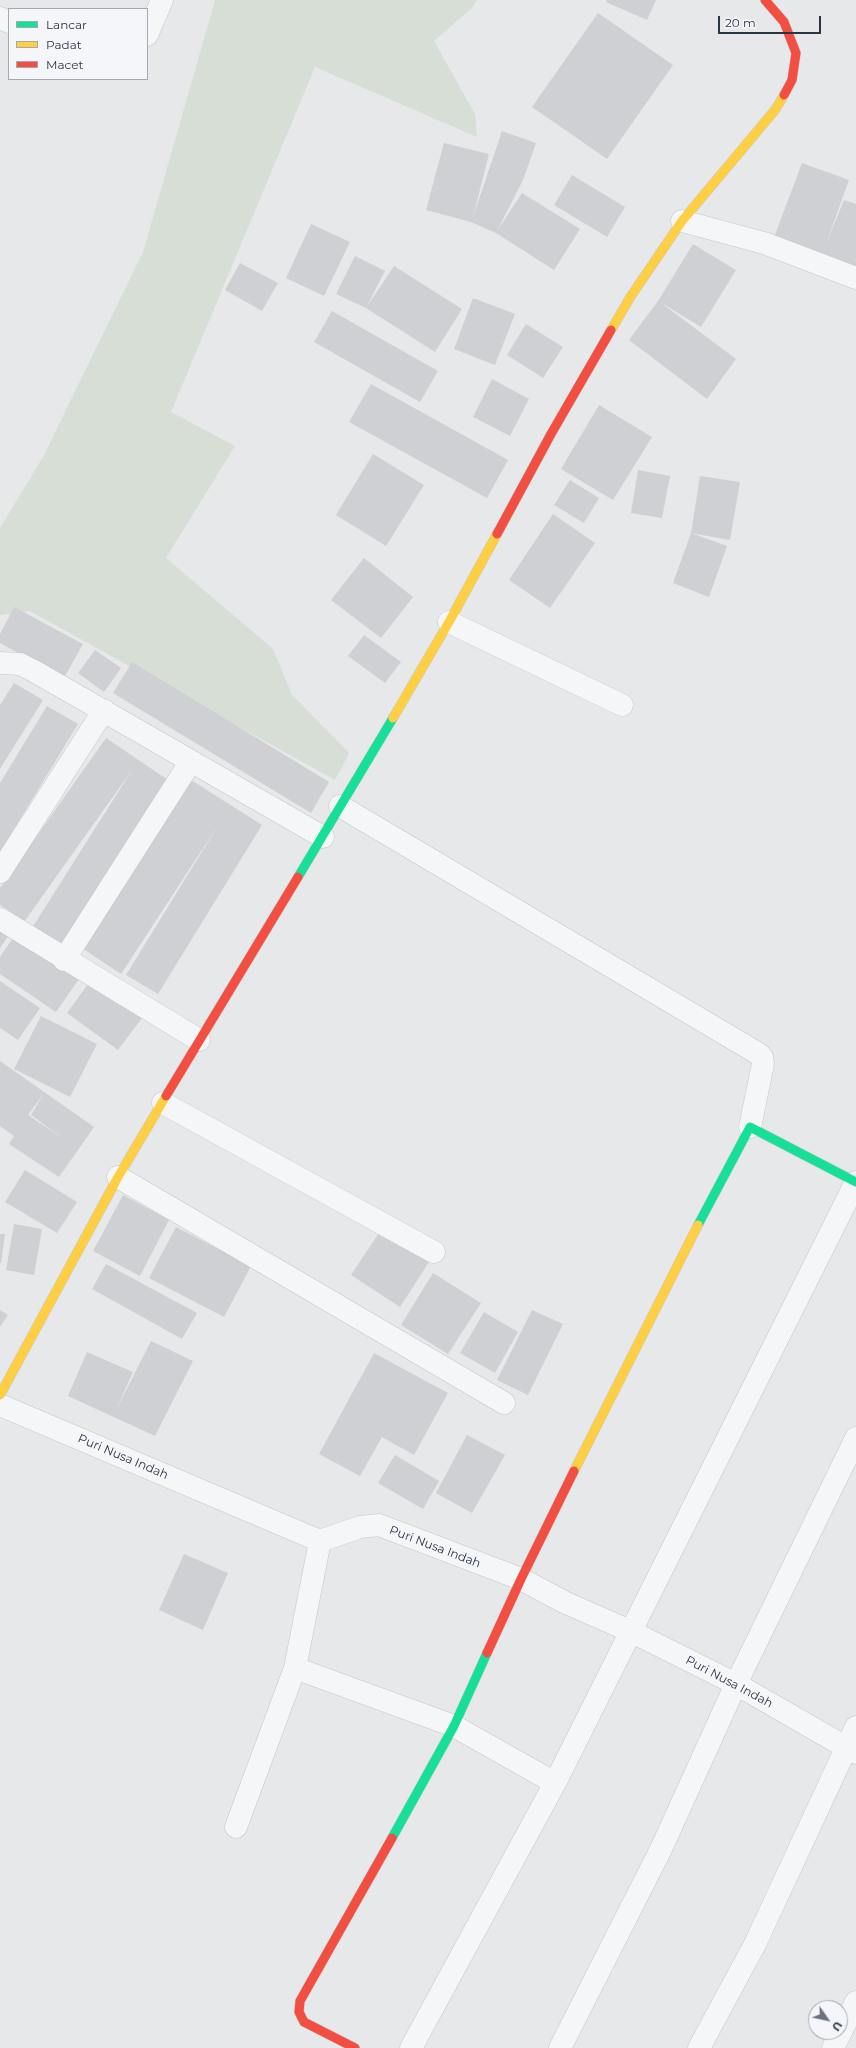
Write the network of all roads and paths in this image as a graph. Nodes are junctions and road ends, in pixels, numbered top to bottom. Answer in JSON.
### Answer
{"nodes":[{"id":1,"x":162,"y":0,"type":"edge"},
{"id":2,"x":766,"y":0,"type":"edge"},
{"id":3,"x":148,"y":33,"type":"edge"},
{"id":4,"x":682,"y":221,"type":"junction"},
{"id":5,"x":856,"y":278,"type":"edge"},
{"id":6,"x":449,"y":622,"type":"junction"},
{"id":7,"x":2,"y":666,"type":"edge"},
{"id":8,"x":622,"y":705,"type":"dead end"},
{"id":9,"x":104,"y":710,"type":"junction"},
{"id":10,"x":191,"y":760,"type":"junction"},
{"id":11,"x":340,"y":806,"type":"junction"},
{"id":12,"x":323,"y":837,"type":"junction"},
{"id":13,"x":0,"y":872,"type":"edge"},
{"id":14,"x":0,"y":920,"type":"edge"},
{"id":15,"x":64,"y":960,"type":"junction"},
{"id":16,"x":199,"y":1040,"type":"junction"},
{"id":17,"x":163,"y":1103,"type":"junction"},
{"id":18,"x":750,"y":1127,"type":"junction"},
{"id":19,"x":118,"y":1177,"type":"junction"},
{"id":20,"x":856,"y":1182,"type":"edge"},
{"id":21,"x":434,"y":1252,"type":"dead end"},
{"id":22,"x":0,"y":1395,"type":"edge"},
{"id":23,"x":504,"y":1403,"type":"dead end"},
{"id":24,"x":0,"y":1404,"type":"edge"},
{"id":25,"x":856,"y":1438,"type":"edge"},
{"id":26,"x":320,"y":1541,"type":"junction"},
{"id":27,"x":521,"y":1579,"type":"junction"},
{"id":28,"x":630,"y":1631,"type":"junction"},
{"id":29,"x":295,"y":1668,"type":"junction"},
{"id":30,"x":736,"y":1684,"type":"junction"},
{"id":31,"x":454,"y":1726,"type":"junction"},
{"id":32,"x":856,"y":1727,"type":"edge"},
{"id":33,"x":851,"y":1751,"type":"edge"},
{"id":34,"x":555,"y":1783,"type":"junction"},
{"id":35,"x":236,"y":1826,"type":"dead end"},
{"id":36,"x":856,"y":2002,"type":"edge"},
{"id":37,"x":355,"y":2048,"type":"edge"},
{"id":38,"x":410,"y":2048,"type":"edge"},
{"id":39,"x":560,"y":2048,"type":"edge"},
{"id":40,"x":699,"y":2048,"type":"edge"},
{"id":41,"x":833,"y":2048,"type":"edge"}],
"edges":[{"from":1,"to":3,"type":"street"},
{"from":2,"to":4,"type":"street"},
{"from":4,"to":5,"type":"street"},
{"from":4,"to":6,"type":"street"},
{"from":6,"to":8,"type":"street"},
{"from":6,"to":11,"type":"street"},
{"from":7,"to":9,"type":"street"},
{"from":9,"to":10,"type":"street"},
{"from":9,"to":13,"type":"street"},
{"from":10,"to":12,"type":"street"},
{"from":10,"to":15,"type":"street"},
{"from":11,"to":12,"type":"street"},
{"from":11,"to":18,"type":"street"},
{"from":12,"to":16,"type":"street"},
{"from":14,"to":15,"type":"street"},
{"from":15,"to":16,"type":"street"},
{"from":16,"to":17,"type":"street"},
{"from":17,"to":19,"type":"street"},
{"from":17,"to":21,"type":"street"},
{"from":18,"to":20,"type":"street"},
{"from":18,"to":27,"type":"street"},
{"from":19,"to":22,"type":"street"},
{"from":19,"to":23,"type":"street"},
{"from":20,"to":28,"type":"street"},
{"from":24,"to":26,"type":"street","name":"Puri Nusa Indah"},
{"from":25,"to":30,"type":"street"},
{"from":26,"to":27,"type":"street","name":"Puri Nusa Indah"},
{"from":26,"to":29,"type":"street"},
{"from":27,"to":28,"type":"street","name":"Puri Nusa Indah"},
{"from":27,"to":31,"type":"street"},
{"from":28,"to":30,"type":"street","name":"Puri Nusa Indah"},
{"from":28,"to":34,"type":"street"},
{"from":29,"to":31,"type":"street"},
{"from":29,"to":35,"type":"street"},
{"from":30,"to":33,"type":"street","name":"Puri Nusa Indah"},
{"from":30,"to":39,"type":"street"},
{"from":31,"to":34,"type":"street"},
{"from":31,"to":37,"type":"street"},
{"from":32,"to":33,"type":"street"},
{"from":33,"to":40,"type":"street"},
{"from":34,"to":38,"type":"street"},
{"from":36,"to":41,"type":"street"}]}
